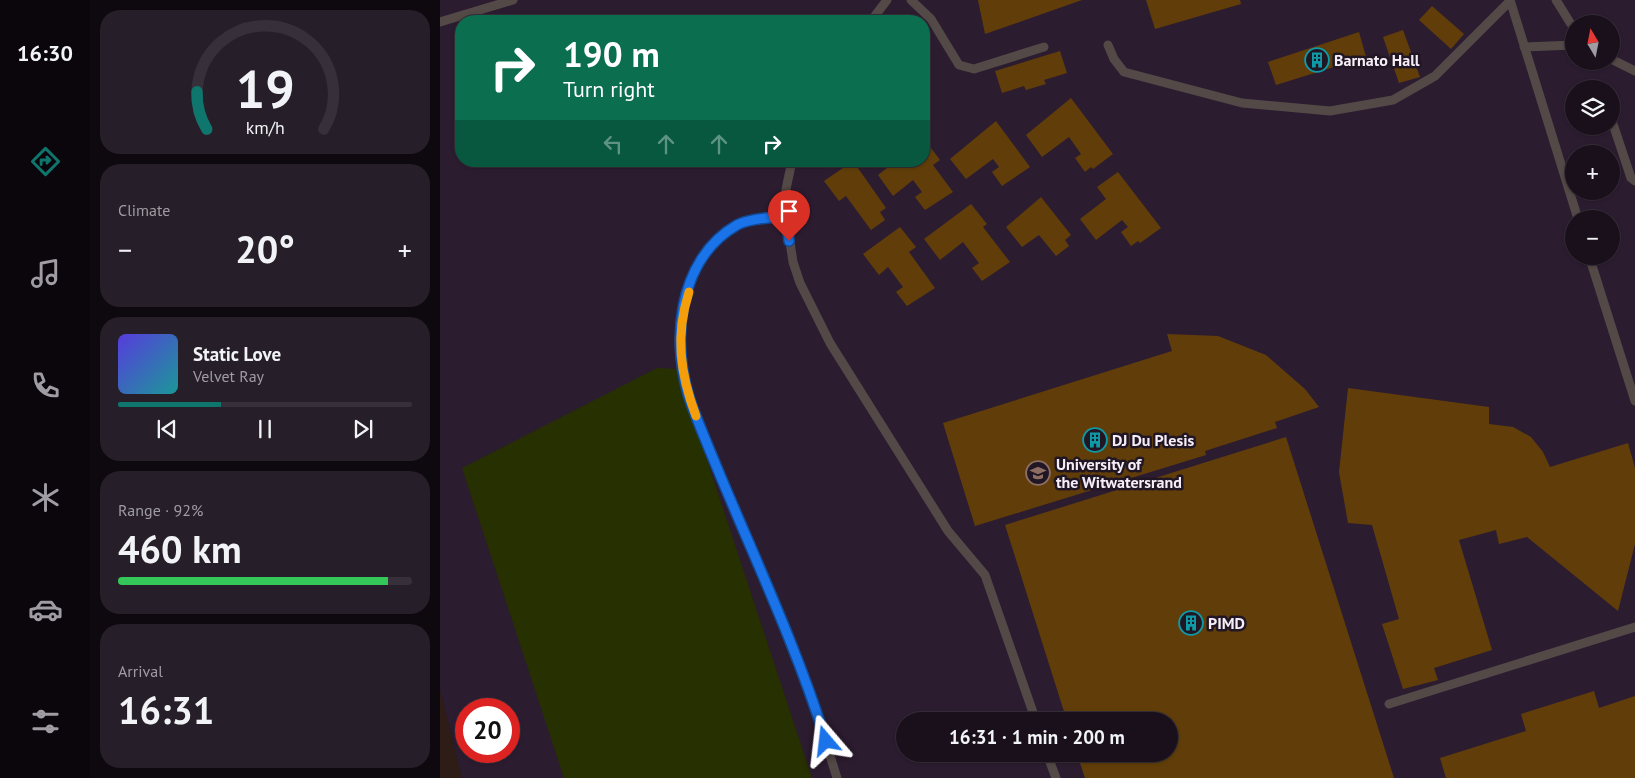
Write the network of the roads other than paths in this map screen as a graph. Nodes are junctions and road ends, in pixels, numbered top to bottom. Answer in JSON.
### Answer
{"nodes":[{"id":1,"x":513,"y":0,"type":"edge"},
{"id":2,"x":887,"y":0,"type":"edge"},
{"id":3,"x":911,"y":0,"type":"edge"},
{"id":4,"x":1510,"y":0,"type":"edge"},
{"id":5,"x":1556,"y":0,"type":"edge"},
{"id":6,"x":463,"y":15,"type":"edge"},
{"id":7,"x":876,"y":15,"type":"edge"},
{"id":8,"x":927,"y":15,"type":"edge"},
{"id":9,"x":1565,"y":15,"type":"edge"},
{"id":10,"x":455,"y":17,"type":"edge"},
{"id":11,"x":930,"y":18,"type":"edge"},
{"id":12,"x":440,"y":22,"type":"edge"},
{"id":13,"x":1108,"y":44,"type":"dead end"},
{"id":14,"x":1565,"y":45,"type":"edge"},
{"id":15,"x":1044,"y":47,"type":"dead end"},
{"id":16,"x":1524,"y":47,"type":"junction"},
{"id":17,"x":1620,"y":64,"type":"edge"},
{"id":18,"x":1635,"y":72,"type":"edge"},
{"id":19,"x":1617,"y":135,"type":"edge"},
{"id":20,"x":791,"y":167,"type":"edge"},
{"id":21,"x":1635,"y":181,"type":"edge"},
{"id":22,"x":1575,"y":210,"type":"edge"},
{"id":23,"x":786,"y":216,"type":"junction"},
{"id":24,"x":1592,"y":265,"type":"edge"},
{"id":25,"x":1635,"y":401,"type":"edge"},
{"id":26,"x":1635,"y":627,"type":"edge"},
{"id":27,"x":1389,"y":704,"type":"dead end"},
{"id":28,"x":1033,"y":712,"type":"edge"},
{"id":29,"x":1050,"y":762,"type":"edge"},
{"id":30,"x":837,"y":778,"type":"edge"},
{"id":31,"x":1056,"y":778,"type":"edge"}],
"edges":[{"from":1,"to":6,"type":"lane"},
{"from":2,"to":7,"type":"lane"},
{"from":3,"to":8,"type":"lane"},
{"from":4,"to":13,"type":"lane"},
{"from":4,"to":16,"type":"lane"},
{"from":5,"to":9,"type":"lane"},
{"from":10,"to":12,"type":"lane"},
{"from":11,"to":15,"type":"lane"},
{"from":14,"to":16,"type":"lane"},
{"from":16,"to":22,"type":"lane"},
{"from":17,"to":18,"type":"lane"},
{"from":19,"to":21,"type":"lane"},
{"from":20,"to":23,"type":"lane"},
{"from":23,"to":28,"type":"lane"},
{"from":23,"to":30,"type":"lane"},
{"from":24,"to":25,"type":"lane"},
{"from":26,"to":27,"type":"lane"},
{"from":29,"to":31,"type":"lane"}]}
